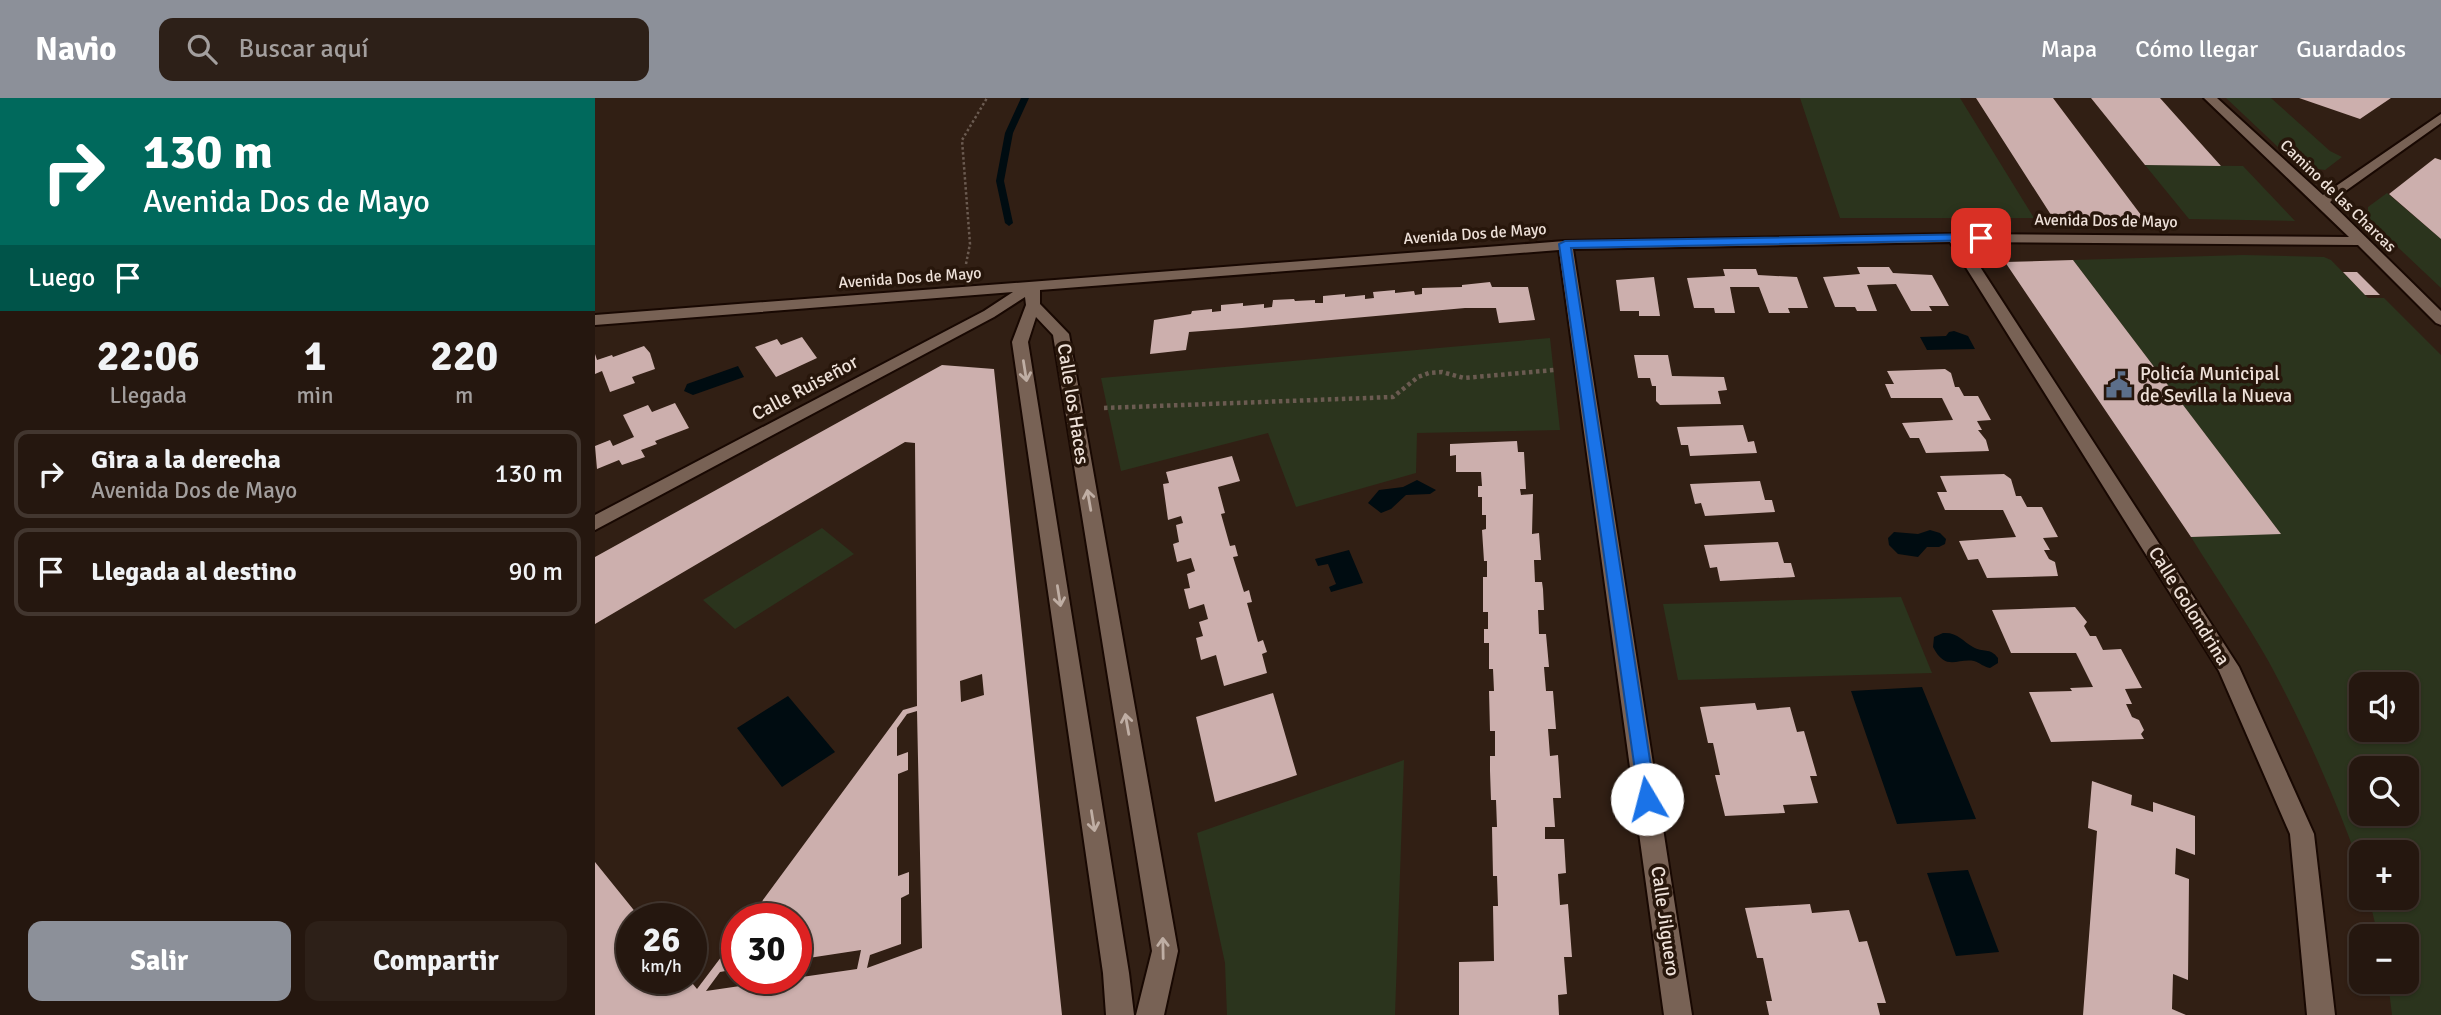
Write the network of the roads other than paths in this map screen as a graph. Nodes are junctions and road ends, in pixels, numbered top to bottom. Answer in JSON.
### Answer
{"nodes":[{"id":1,"x":2210,"y":98,"type":"edge"},
{"id":2,"x":2441,"y":118,"type":"edge"},
{"id":3,"x":2322,"y":202,"type":"junction"},
{"id":4,"x":1954,"y":237,"type":"junction"},
{"id":5,"x":2361,"y":241,"type":"junction"},
{"id":6,"x":1565,"y":244,"type":"junction"},
{"id":7,"x":1032,"y":295,"type":"junction"},
{"id":8,"x":595,"y":320,"type":"edge"},
{"id":9,"x":2441,"y":320,"type":"edge"},
{"id":10,"x":595,"y":523,"type":"edge"},
{"id":11,"x":1120,"y":1015,"type":"edge"},
{"id":12,"x":1150,"y":1015,"type":"edge"},
{"id":13,"x":1678,"y":1015,"type":"edge"},
{"id":14,"x":2321,"y":1015,"type":"edge"}],
"edges":[{"from":1,"to":3,"type":"street","name":"Camino de las Charcas"},
{"from":2,"to":3,"type":"street"},
{"from":3,"to":5,"type":"street","name":"Camino de las Charcas"},
{"from":4,"to":5,"type":"street","name":"Avenida Dos de Mayo"},
{"from":4,"to":6,"type":"street","name":"Avenida Dos de Mayo"},
{"from":4,"to":14,"type":"street","name":"Calle Golondrina"},
{"from":5,"to":9,"type":"street","name":"Camino de las Charcas"},
{"from":6,"to":7,"type":"street","name":"Avenida Dos de Mayo"},
{"from":6,"to":13,"type":"street","name":"Calle Jilguero"},
{"from":7,"to":8,"type":"street","name":"Avenida Dos de Mayo"},
{"from":7,"to":10,"type":"street","name":"Calle Ruiseñor"},
{"from":7,"to":11,"type":"street","one_way":true},
{"from":12,"to":7,"type":"street","name":"Calle los Haces","one_way":true}]}
